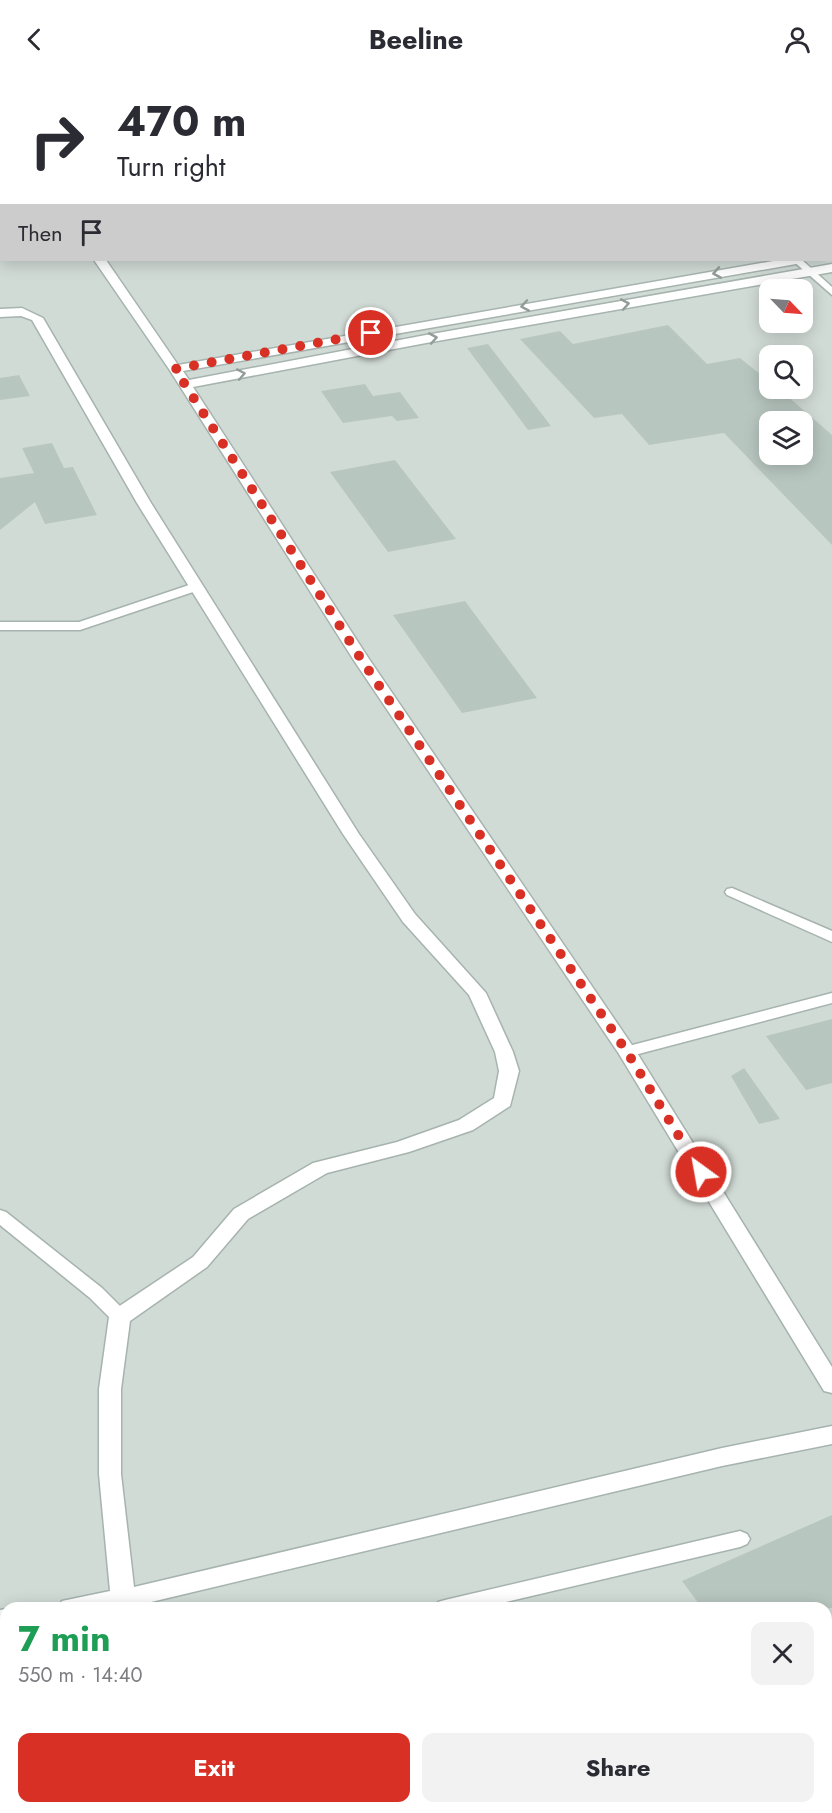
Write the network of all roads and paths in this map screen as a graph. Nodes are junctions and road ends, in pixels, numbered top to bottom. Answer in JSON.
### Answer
{"nodes":[{"id":1,"x":101,"y":261,"type":"edge"},
{"id":2,"x":791,"y":261,"type":"edge"},
{"id":3,"x":797,"y":261,"type":"edge"},
{"id":4,"x":832,"y":268,"type":"edge"},
{"id":5,"x":810,"y":272,"type":"junction"},
{"id":6,"x":832,"y":292,"type":"edge"},
{"id":7,"x":0,"y":313,"type":"edge"},
{"id":8,"x":179,"y":377,"type":"junction"},
{"id":9,"x":195,"y":587,"type":"junction"},
{"id":10,"x":0,"y":626,"type":"edge"},
{"id":11,"x":732,"y":892,"type":"dead end"},
{"id":12,"x":832,"y":937,"type":"edge"},
{"id":13,"x":832,"y":998,"type":"edge"},
{"id":14,"x":627,"y":1052,"type":"junction"},
{"id":15,"x":0,"y":1216,"type":"edge"},
{"id":16,"x":120,"y":1317,"type":"junction"},
{"id":17,"x":832,"y":1385,"type":"edge"},
{"id":18,"x":832,"y":1435,"type":"edge"},
{"id":19,"x":740,"y":1539,"type":"dead end"},
{"id":20,"x":123,"y":1599,"type":"junction"},
{"id":21,"x":105,"y":1602,"type":"edge"},
{"id":22,"x":471,"y":1602,"type":"edge"}],
"edges":[{"from":1,"to":8,"type":"street"},
{"from":2,"to":8,"type":"street","one_way":true},
{"from":3,"to":5,"type":"lane"},
{"from":4,"to":5,"type":"street"},
{"from":5,"to":6,"type":"lane"},
{"from":8,"to":5,"type":"street","one_way":true},
{"from":7,"to":9,"type":"street"},
{"from":8,"to":14,"type":"street"},
{"from":9,"to":10,"type":"lane"},
{"from":9,"to":16,"type":"street"},
{"from":11,"to":12,"type":"lane"},
{"from":13,"to":14,"type":"lane"},
{"from":14,"to":17,"type":"street"},
{"from":15,"to":16,"type":"lane"},
{"from":16,"to":20,"type":"street"},
{"from":18,"to":20,"type":"street"},
{"from":19,"to":22,"type":"lane"},
{"from":20,"to":21,"type":"street"}]}
